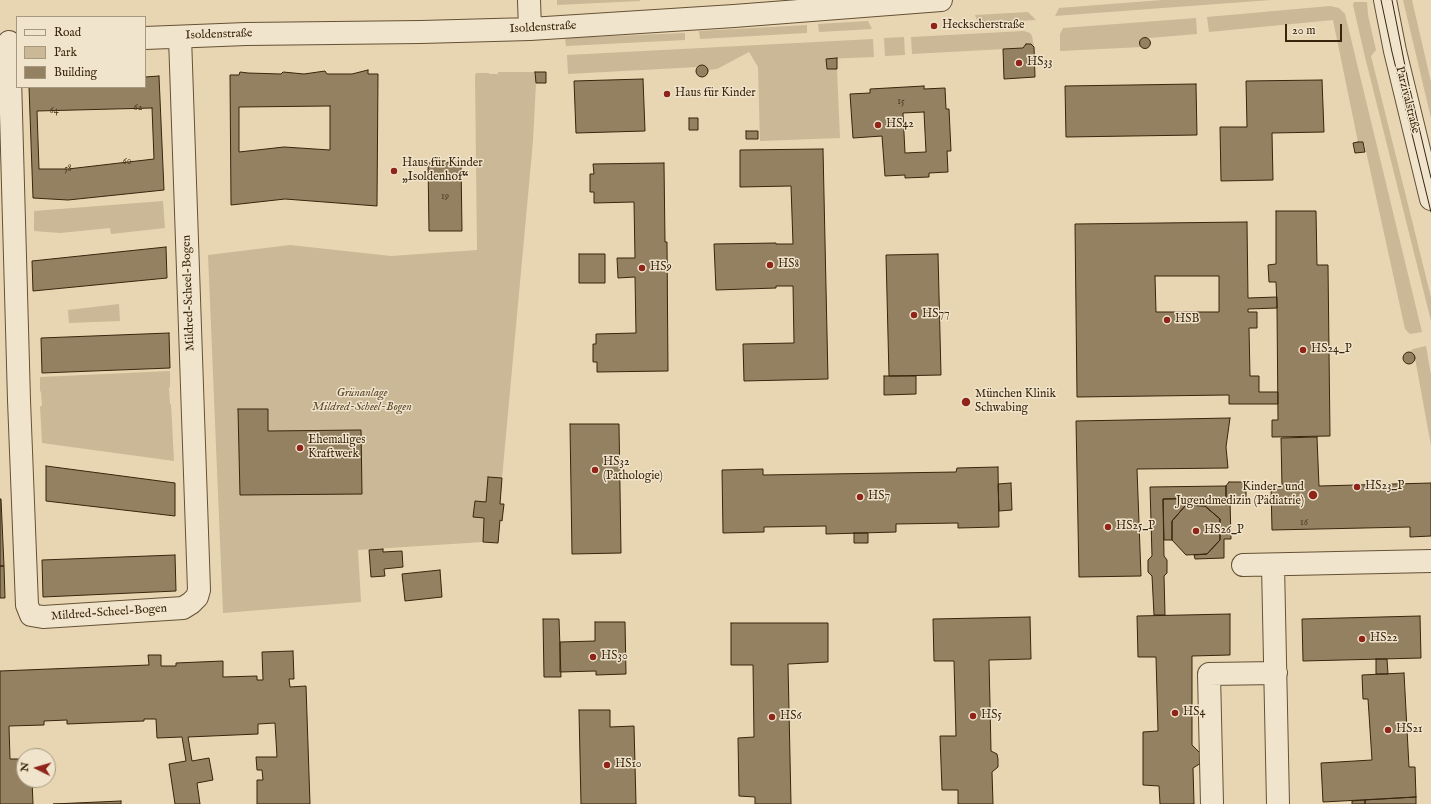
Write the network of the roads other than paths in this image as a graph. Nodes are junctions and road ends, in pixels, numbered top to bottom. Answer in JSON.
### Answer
{"nodes":[{"id":1,"x":529,"y":0,"type":"edge"},
{"id":2,"x":930,"y":0,"type":"edge"},
{"id":3,"x":1386,"y":0,"type":"edge"},
{"id":4,"x":734,"y":8,"type":"edge"},
{"id":5,"x":530,"y":29,"type":"junction"},
{"id":6,"x":180,"y":37,"type":"junction"},
{"id":7,"x":146,"y":38,"type":"edge"},
{"id":8,"x":9,"y":42,"type":"edge"},
{"id":9,"x":1431,"y":199,"type":"edge"},
{"id":10,"x":1431,"y":561,"type":"edge"},
{"id":11,"x":1243,"y":565,"type":"dead end"},
{"id":12,"x":1273,"y":565,"type":"junction"},
{"id":13,"x":1276,"y":673,"type":"junction"},
{"id":14,"x":1212,"y":804,"type":"edge"},
{"id":15,"x":1278,"y":804,"type":"edge"}],
"edges":[{"from":1,"to":5,"type":"street"},
{"from":2,"to":4,"type":"street","name":"Isoldenstraße"},
{"from":3,"to":9,"type":"street","name":"Parzivalstraße"},
{"from":4,"to":5,"type":"street","name":"Isoldenstraße"},
{"from":5,"to":6,"type":"street","name":"Isoldenstraße"},
{"from":6,"to":7,"type":"street","name":"Isoldenstraße"},
{"from":6,"to":8,"type":"street","name":"Mildred-Scheel-Bogen"},
{"from":10,"to":12,"type":"street"},
{"from":11,"to":12,"type":"street"},
{"from":12,"to":13,"type":"street"},
{"from":13,"to":14,"type":"street"},
{"from":13,"to":15,"type":"street"}]}
